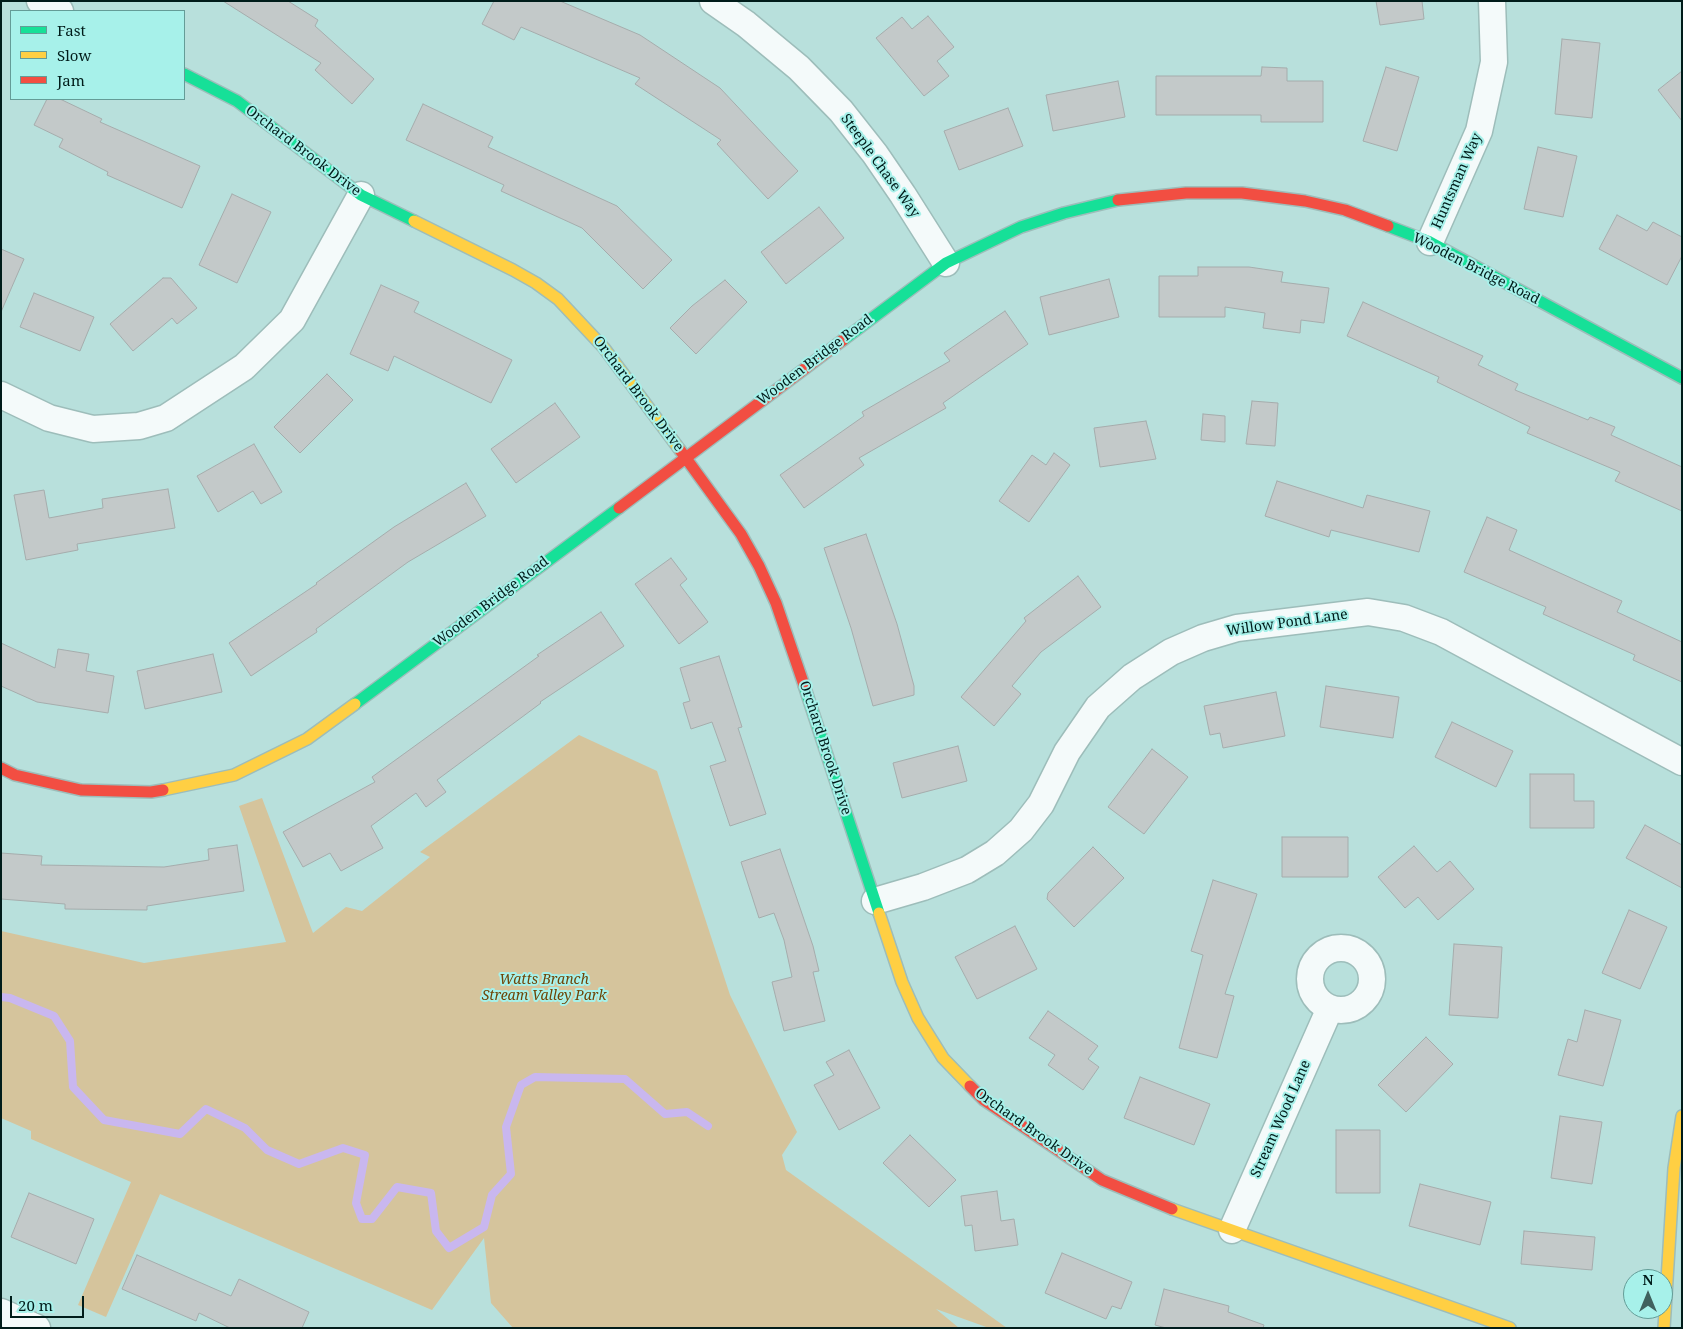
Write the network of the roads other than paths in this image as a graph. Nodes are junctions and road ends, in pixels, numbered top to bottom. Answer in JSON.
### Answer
{"nodes":[{"id":1,"x":40,"y":1,"type":"edge"},
{"id":2,"x":713,"y":1,"type":"edge"},
{"id":3,"x":1492,"y":1,"type":"edge"},
{"id":4,"x":58,"y":10,"type":"edge"},
{"id":5,"x":185,"y":75,"type":"edge"},
{"id":6,"x":361,"y":195,"type":"junction"},
{"id":7,"x":1430,"y":242,"type":"junction"},
{"id":8,"x":946,"y":262,"type":"junction"},
{"id":9,"x":1682,"y":378,"type":"edge"},
{"id":10,"x":1,"y":395,"type":"edge"},
{"id":11,"x":686,"y":458,"type":"junction"},
{"id":12,"x":1682,"y":762,"type":"edge"},
{"id":13,"x":1,"y":768,"type":"edge"},
{"id":14,"x":875,"y":901,"type":"junction"},
{"id":15,"x":1330,"y":1008,"type":"dead end"},
{"id":16,"x":1682,"y":1116,"type":"edge"},
{"id":17,"x":1232,"y":1230,"type":"junction"},
{"id":18,"x":1,"y":1312,"type":"edge"},
{"id":19,"x":36,"y":1328,"type":"edge"},
{"id":20,"x":1510,"y":1328,"type":"edge"},
{"id":21,"x":1664,"y":1328,"type":"edge"}],
"edges":[{"from":1,"to":4,"type":"street"},
{"from":2,"to":8,"type":"street","name":"Steeple Chase Way"},
{"from":3,"to":7,"type":"street","name":"Huntsman Way"},
{"from":5,"to":6,"type":"street","name":"Orchard Brook Drive"},
{"from":6,"to":10,"type":"street"},
{"from":6,"to":11,"type":"street","name":"Orchard Brook Drive"},
{"from":7,"to":8,"type":"street","name":"Wooden Bridge Road"},
{"from":7,"to":9,"type":"street","name":"Wooden Bridge Road"},
{"from":8,"to":11,"type":"street","name":"Wooden Bridge Road"},
{"from":11,"to":13,"type":"street","name":"Wooden Bridge Road"},
{"from":11,"to":14,"type":"street","name":"Orchard Brook Drive"},
{"from":12,"to":14,"type":"street","name":"Willow Pond Lane"},
{"from":14,"to":17,"type":"street","name":"Orchard Brook Drive"},
{"from":15,"to":17,"type":"street","name":"Stream Wood Lane"},
{"from":16,"to":21,"type":"street"},
{"from":17,"to":20,"type":"street","name":"Orchard Brook Drive"},
{"from":18,"to":19,"type":"street"}]}
